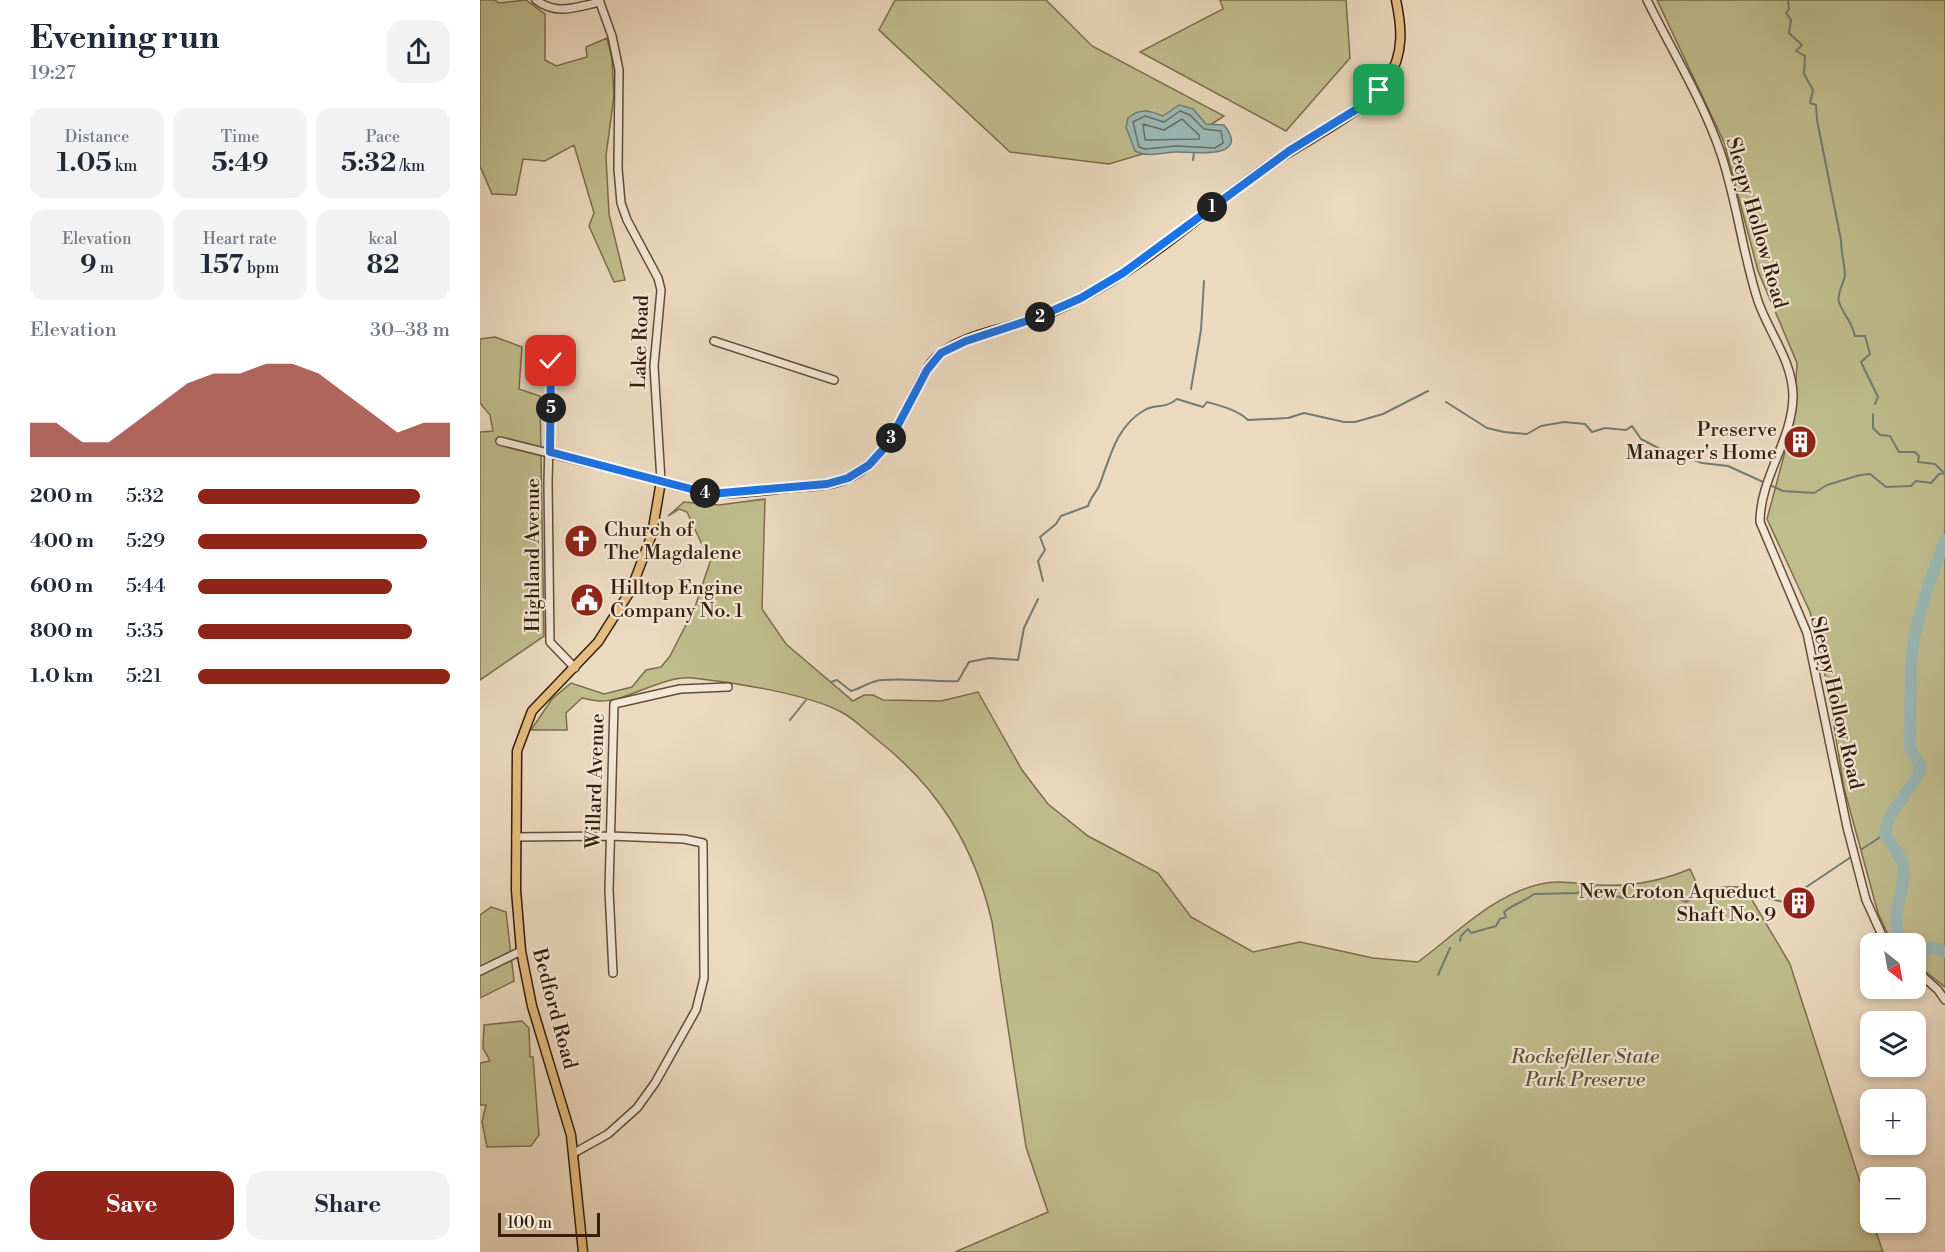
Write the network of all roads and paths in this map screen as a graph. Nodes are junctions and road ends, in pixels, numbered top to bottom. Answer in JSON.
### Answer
{"nodes":[{"id":1,"x":536,"y":0,"type":"edge"},
{"id":2,"x":1396,"y":0,"type":"edge"},
{"id":3,"x":1647,"y":0,"type":"edge"},
{"id":4,"x":599,"y":1,"type":"edge"},
{"id":5,"x":714,"y":341,"type":"dead end"},
{"id":6,"x":551,"y":361,"type":"dead end"},
{"id":7,"x":834,"y":380,"type":"dead end"},
{"id":8,"x":500,"y":441,"type":"dead end"},
{"id":9,"x":550,"y":452,"type":"junction"},
{"id":10,"x":661,"y":481,"type":"junction"},
{"id":11,"x":574,"y":668,"type":"junction"},
{"id":12,"x":728,"y":687,"type":"dead end"},
{"id":13,"x":610,"y":836,"type":"junction"},
{"id":14,"x":516,"y":837,"type":"junction"},
{"id":15,"x":1880,"y":933,"type":"edge"},
{"id":16,"x":521,"y":951,"type":"junction"},
{"id":17,"x":480,"y":971,"type":"edge"},
{"id":18,"x":613,"y":973,"type":"dead end"},
{"id":19,"x":1926,"y":979,"type":"edge"},
{"id":20,"x":1945,"y":1000,"type":"edge"},
{"id":21,"x":574,"y":1153,"type":"junction"},
{"id":22,"x":583,"y":1252,"type":"edge"}],
"edges":[{"from":1,"to":4,"type":"street"},
{"from":2,"to":10,"type":"main road"},
{"from":3,"to":15,"type":"street","name":"Sleepy Hollow Road"},
{"from":4,"to":10,"type":"street","name":"Lake Road"},
{"from":5,"to":7,"type":"street"},
{"from":6,"to":9,"type":"street","name":"Highland Avenue"},
{"from":8,"to":9,"type":"street"},
{"from":9,"to":10,"type":"street"},
{"from":9,"to":11,"type":"street","name":"Highland Avenue"},
{"from":10,"to":11,"type":"main road","name":"Bedford Road"},
{"from":11,"to":14,"type":"main road","name":"Bedford Road"},
{"from":12,"to":13,"type":"street","name":"Willard Avenue"},
{"from":13,"to":14,"type":"street"},
{"from":13,"to":18,"type":"street","name":"Willard Avenue"},
{"from":13,"to":21,"type":"street"},
{"from":14,"to":16,"type":"main road","name":"Bedford Road"},
{"from":16,"to":17,"type":"street"},
{"from":16,"to":21,"type":"main road","name":"Bedford Road"},
{"from":19,"to":20,"type":"street"},
{"from":21,"to":22,"type":"main road","name":"Bedford Road"}]}
